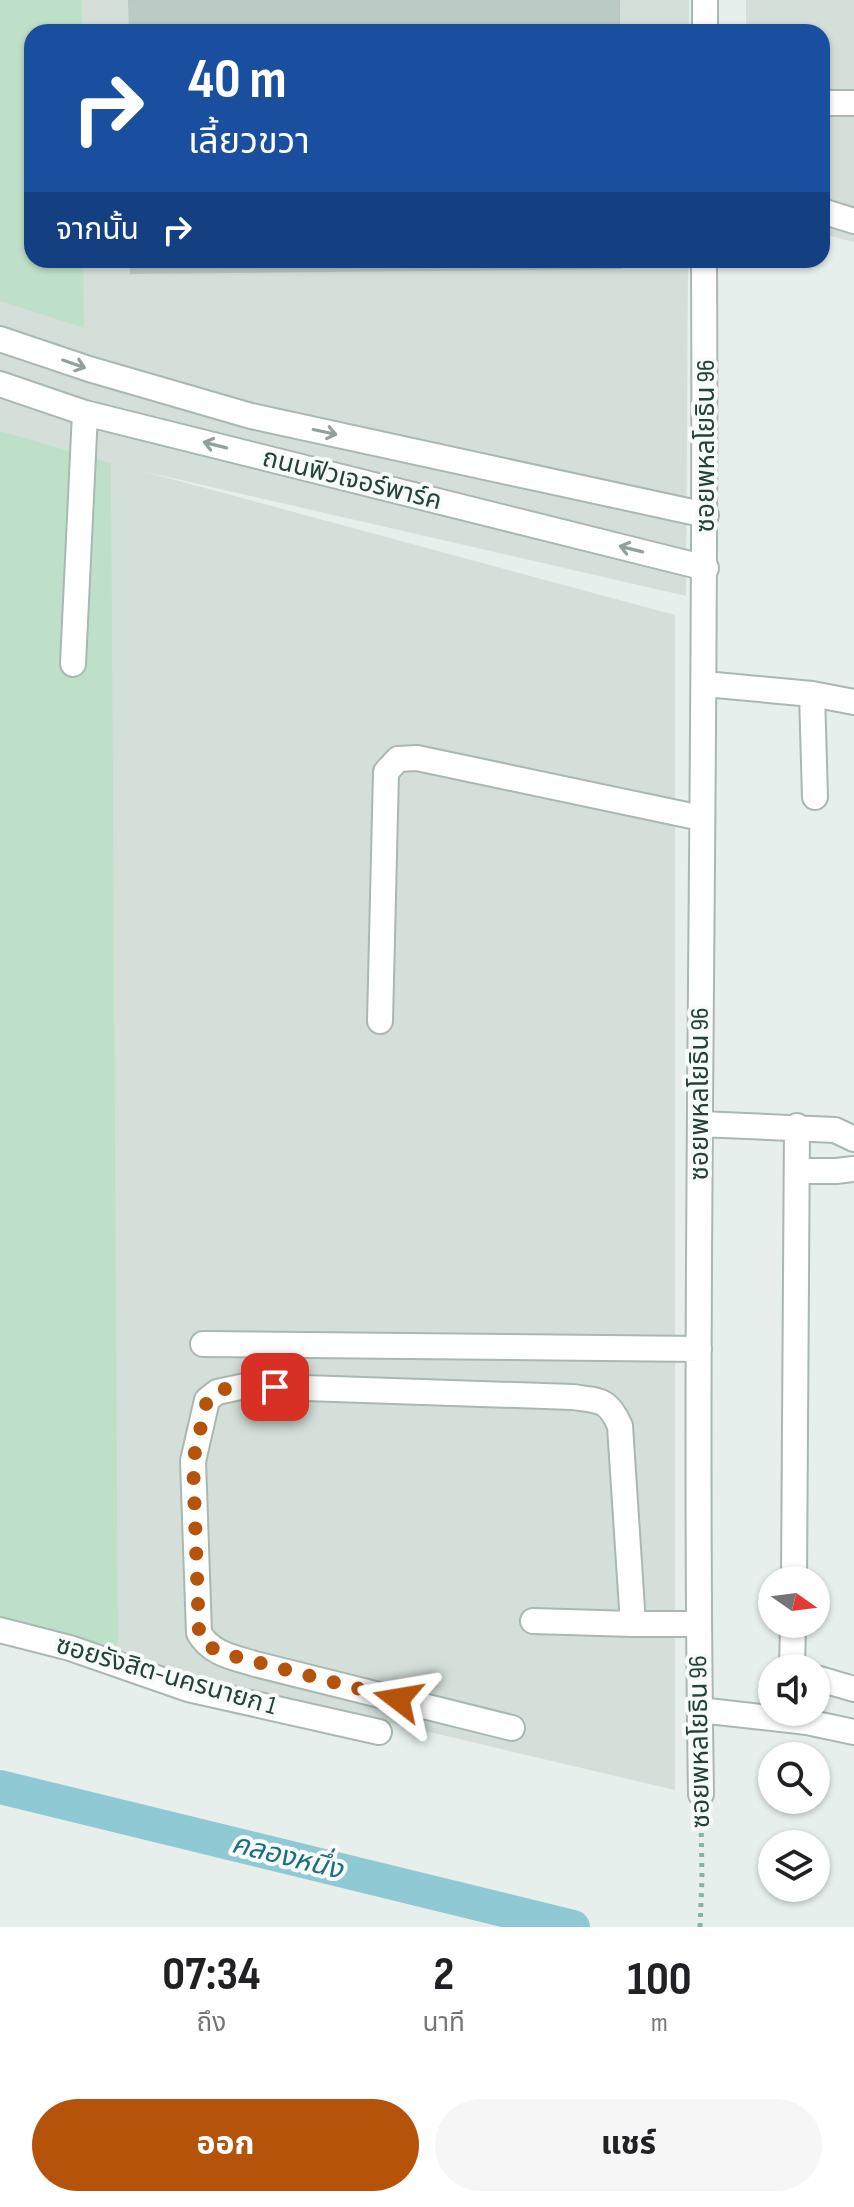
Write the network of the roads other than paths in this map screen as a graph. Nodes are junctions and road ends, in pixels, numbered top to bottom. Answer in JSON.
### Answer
{"nodes":[{"id":1,"x":705,"y":0,"type":"edge"},
{"id":2,"x":705,"y":24,"type":"edge"},
{"id":3,"x":830,"y":103,"type":"edge"},
{"id":4,"x":854,"y":103,"type":"edge"},
{"id":5,"x":830,"y":214,"type":"edge"},
{"id":6,"x":854,"y":221,"type":"edge"},
{"id":7,"x":704,"y":268,"type":"edge"},
{"id":8,"x":0,"y":339,"type":"edge"},
{"id":9,"x":0,"y":384,"type":"edge"},
{"id":10,"x":85,"y":413,"type":"junction"},
{"id":11,"x":706,"y":515,"type":"junction"},
{"id":12,"x":706,"y":568,"type":"junction"},
{"id":13,"x":73,"y":664,"type":"dead end"},
{"id":14,"x":705,"y":684,"type":"junction"},
{"id":15,"x":812,"y":694,"type":"junction"},
{"id":16,"x":854,"y":702,"type":"edge"},
{"id":17,"x":815,"y":797,"type":"dead end"},
{"id":18,"x":701,"y":818,"type":"junction"},
{"id":19,"x":380,"y":1021,"type":"dead end"},
{"id":20,"x":700,"y":1124,"type":"junction"},
{"id":21,"x":797,"y":1126,"type":"junction"},
{"id":22,"x":854,"y":1139,"type":"edge"},
{"id":23,"x":854,"y":1169,"type":"edge"},
{"id":24,"x":797,"y":1171,"type":"junction"},
{"id":25,"x":203,"y":1344,"type":"dead end"},
{"id":26,"x":699,"y":1349,"type":"junction"},
{"id":27,"x":794,"y":1566,"type":"edge"},
{"id":28,"x":533,"y":1621,"type":"dead end"},
{"id":29,"x":633,"y":1624,"type":"junction"},
{"id":30,"x":698,"y":1624,"type":"junction"},
{"id":31,"x":0,"y":1630,"type":"edge"},
{"id":32,"x":830,"y":1682,"type":"edge"},
{"id":33,"x":854,"y":1689,"type":"edge"},
{"id":34,"x":699,"y":1710,"type":"junction"},
{"id":35,"x":758,"y":1714,"type":"edge"},
{"id":36,"x":830,"y":1726,"type":"edge"},
{"id":37,"x":512,"y":1728,"type":"dead end"},
{"id":38,"x":379,"y":1732,"type":"dead end"},
{"id":39,"x":854,"y":1732,"type":"edge"},
{"id":40,"x":701,"y":1794,"type":"road end"}],
"edges":[{"from":1,"to":2,"type":"street"},
{"from":3,"to":4,"type":"street"},
{"from":5,"to":6,"type":"street"},
{"from":7,"to":11,"type":"street","name":"ซอยพหลโยธิน 96"},
{"from":8,"to":11,"type":"street","name":"ถนนฟิวเจอร์พาร์ค","one_way":true},
{"from":9,"to":10,"type":"street","name":"ถนนฟิวเจอร์พาร์ค"},
{"from":12,"to":10,"type":"street","name":"ถนนฟิวเจอร์พาร์ค","one_way":true},
{"from":10,"to":13,"type":"street"},
{"from":11,"to":12,"type":"street","name":"ซอยพหลโยธิน 96"},
{"from":12,"to":14,"type":"street","name":"ซอยพหลโยธิน 96"},
{"from":14,"to":15,"type":"street"},
{"from":14,"to":18,"type":"street","name":"ซอยพหลโยธิน 96"},
{"from":15,"to":16,"type":"street"},
{"from":15,"to":17,"type":"street"},
{"from":18,"to":19,"type":"street"},
{"from":18,"to":20,"type":"street","name":"ซอยพหลโยธิน 96"},
{"from":20,"to":21,"type":"street"},
{"from":20,"to":26,"type":"street","name":"ซอยพหลโยธิน 96"},
{"from":21,"to":22,"type":"street"},
{"from":21,"to":24,"type":"street"},
{"from":23,"to":24,"type":"street"},
{"from":24,"to":27,"type":"street"},
{"from":25,"to":26,"type":"street"},
{"from":26,"to":30,"type":"street","name":"ซอยพหลโยธิน 96"},
{"from":28,"to":29,"type":"street"},
{"from":29,"to":30,"type":"street"},
{"from":29,"to":37,"type":"street"},
{"from":30,"to":34,"type":"street","name":"ซอยพหลโยธิน 96"},
{"from":31,"to":38,"type":"street","name":"ซอยรังสิต-นครนายก 1"},
{"from":32,"to":33,"type":"street"},
{"from":34,"to":35,"type":"street"},
{"from":34,"to":40,"type":"street","name":"ซอยพหลโยธิน 96"},
{"from":36,"to":39,"type":"street"}]}
